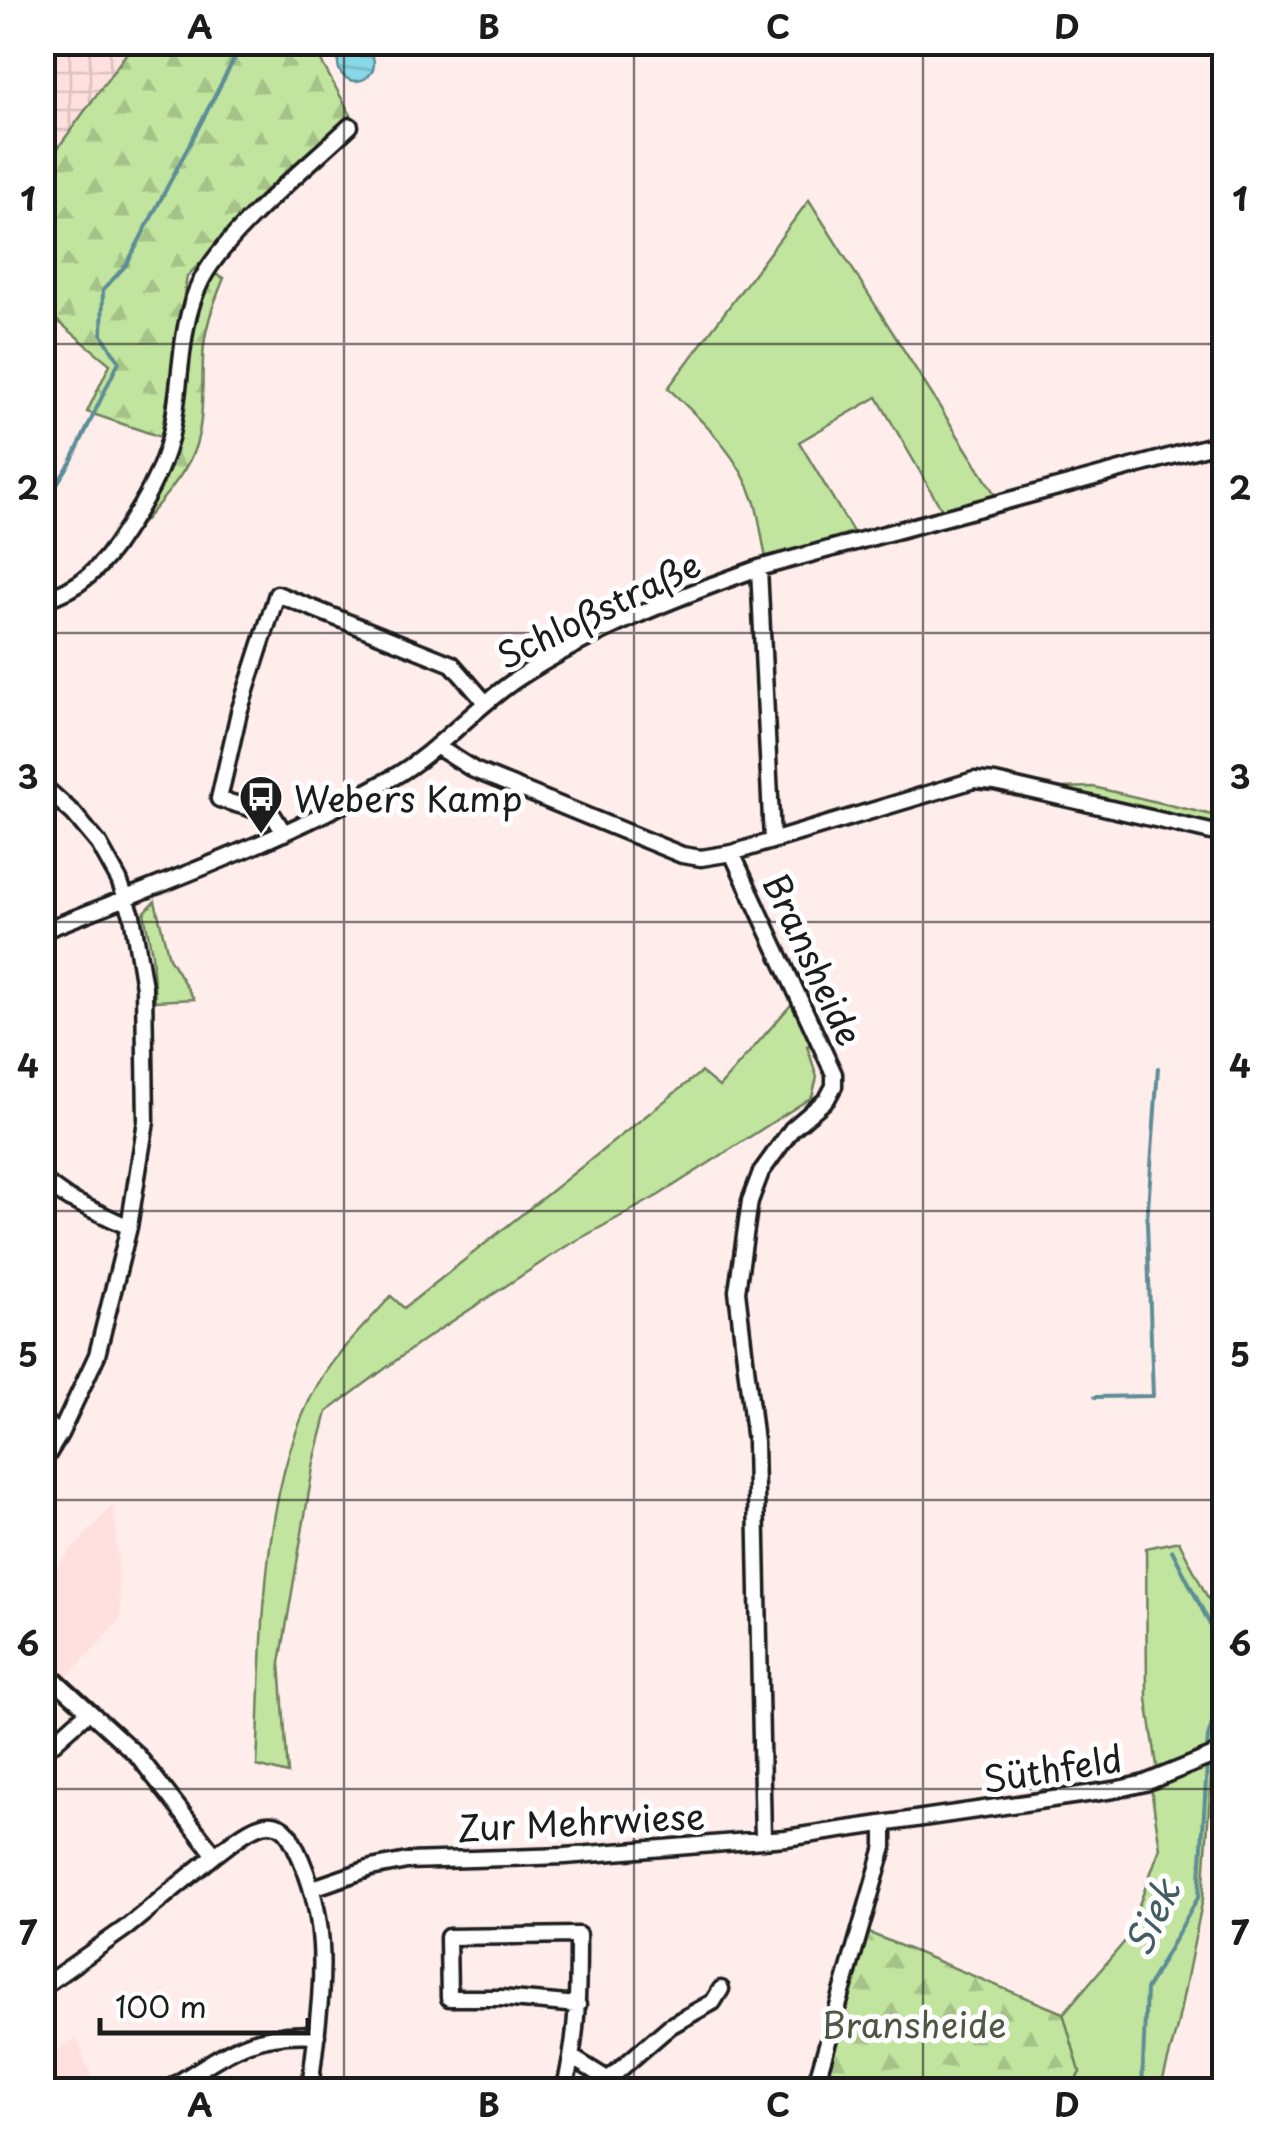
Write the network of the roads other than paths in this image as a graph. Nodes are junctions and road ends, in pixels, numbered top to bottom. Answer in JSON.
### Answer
{"nodes":[{"id":1,"x":350,"y":126,"type":"dead end"},
{"id":2,"x":1224,"y":442,"type":"edge"},
{"id":3,"x":759,"y":568,"type":"junction"},
{"id":4,"x":42,"y":600,"type":"edge"},
{"id":5,"x":485,"y":702,"type":"junction"},
{"id":6,"x":436,"y":746,"type":"junction"},
{"id":7,"x":42,"y":785,"type":"edge"},
{"id":8,"x":284,"y":833,"type":"junction"},
{"id":9,"x":1224,"y":834,"type":"edge"},
{"id":10,"x":772,"y":840,"type":"junction"},
{"id":11,"x":732,"y":853,"type":"junction"},
{"id":12,"x":126,"y":898,"type":"junction"},
{"id":13,"x":42,"y":931,"type":"edge"},
{"id":14,"x":42,"y":1180,"type":"edge"},
{"id":15,"x":129,"y":1227,"type":"junction"},
{"id":16,"x":42,"y":1420,"type":"edge"},
{"id":17,"x":60,"y":1434,"type":"junction"},
{"id":18,"x":42,"y":1464,"type":"edge"},
{"id":19,"x":42,"y":1668,"type":"edge"},
{"id":20,"x":89,"y":1711,"type":"junction"},
{"id":21,"x":1224,"y":1750,"type":"edge"},
{"id":22,"x":42,"y":1753,"type":"edge"},
{"id":23,"x":884,"y":1824,"type":"junction"},
{"id":24,"x":856,"y":1828,"type":"joint"},
{"id":25,"x":763,"y":1840,"type":"junction"},
{"id":26,"x":215,"y":1855,"type":"junction"},
{"id":27,"x":313,"y":1888,"type":"junction"},
{"id":28,"x":42,"y":1987,"type":"edge"},
{"id":29,"x":721,"y":1989,"type":"dead end"},
{"id":30,"x":578,"y":2005,"type":"junction"},
{"id":31,"x":318,"y":2035,"type":"junction"},
{"id":32,"x":573,"y":2058,"type":"junction"},
{"id":33,"x":602,"y":2084,"type":"edge"},
{"id":34,"x":167,"y":2090,"type":"edge"},
{"id":35,"x":310,"y":2090,"type":"edge"},
{"id":36,"x":564,"y":2090,"type":"edge"},
{"id":37,"x":814,"y":2090,"type":"edge"}],
"edges":[{"from":1,"to":4,"type":"street"},
{"from":2,"to":3,"type":"street","name":"Schloßstraße"},
{"from":3,"to":5,"type":"street","name":"Schloßstraße"},
{"from":3,"to":10,"type":"street"},
{"from":5,"to":6,"type":"street","name":"Schloßstraße"},
{"from":5,"to":8,"type":"street"},
{"from":6,"to":8,"type":"street","name":"Schloßstraße"},
{"from":6,"to":11,"type":"street"},
{"from":7,"to":12,"type":"street"},
{"from":8,"to":12,"type":"street","name":"Schloßstraße"},
{"from":9,"to":10,"type":"street"},
{"from":10,"to":11,"type":"street"},
{"from":11,"to":25,"type":"street","name":"Bransheide"},
{"from":12,"to":13,"type":"street","name":"Schloßstraße"},
{"from":12,"to":15,"type":"street"},
{"from":14,"to":15,"type":"street"},
{"from":15,"to":17,"type":"street"},
{"from":16,"to":17,"type":"street"},
{"from":17,"to":18,"type":"street"},
{"from":19,"to":20,"type":"street"},
{"from":20,"to":22,"type":"street"},
{"from":20,"to":26,"type":"street"},
{"from":21,"to":23,"type":"street","name":"Süthfeld"},
{"from":23,"to":24,"type":"street","name":"Süthfeld"},
{"from":23,"to":37,"type":"street"},
{"from":24,"to":25,"type":"street","name":"Zur Mehrwiese"},
{"from":25,"to":27,"type":"street","name":"Zur Mehrwiese"},
{"from":26,"to":27,"type":"street"},
{"from":26,"to":28,"type":"street"},
{"from":27,"to":31,"type":"street"},
{"from":29,"to":33,"type":"street"},
{"from":30,"to":30,"type":"street"},
{"from":30,"to":32,"type":"street"},
{"from":31,"to":34,"type":"street"},
{"from":31,"to":35,"type":"street"},
{"from":32,"to":33,"type":"street"},
{"from":32,"to":36,"type":"street"}]}
